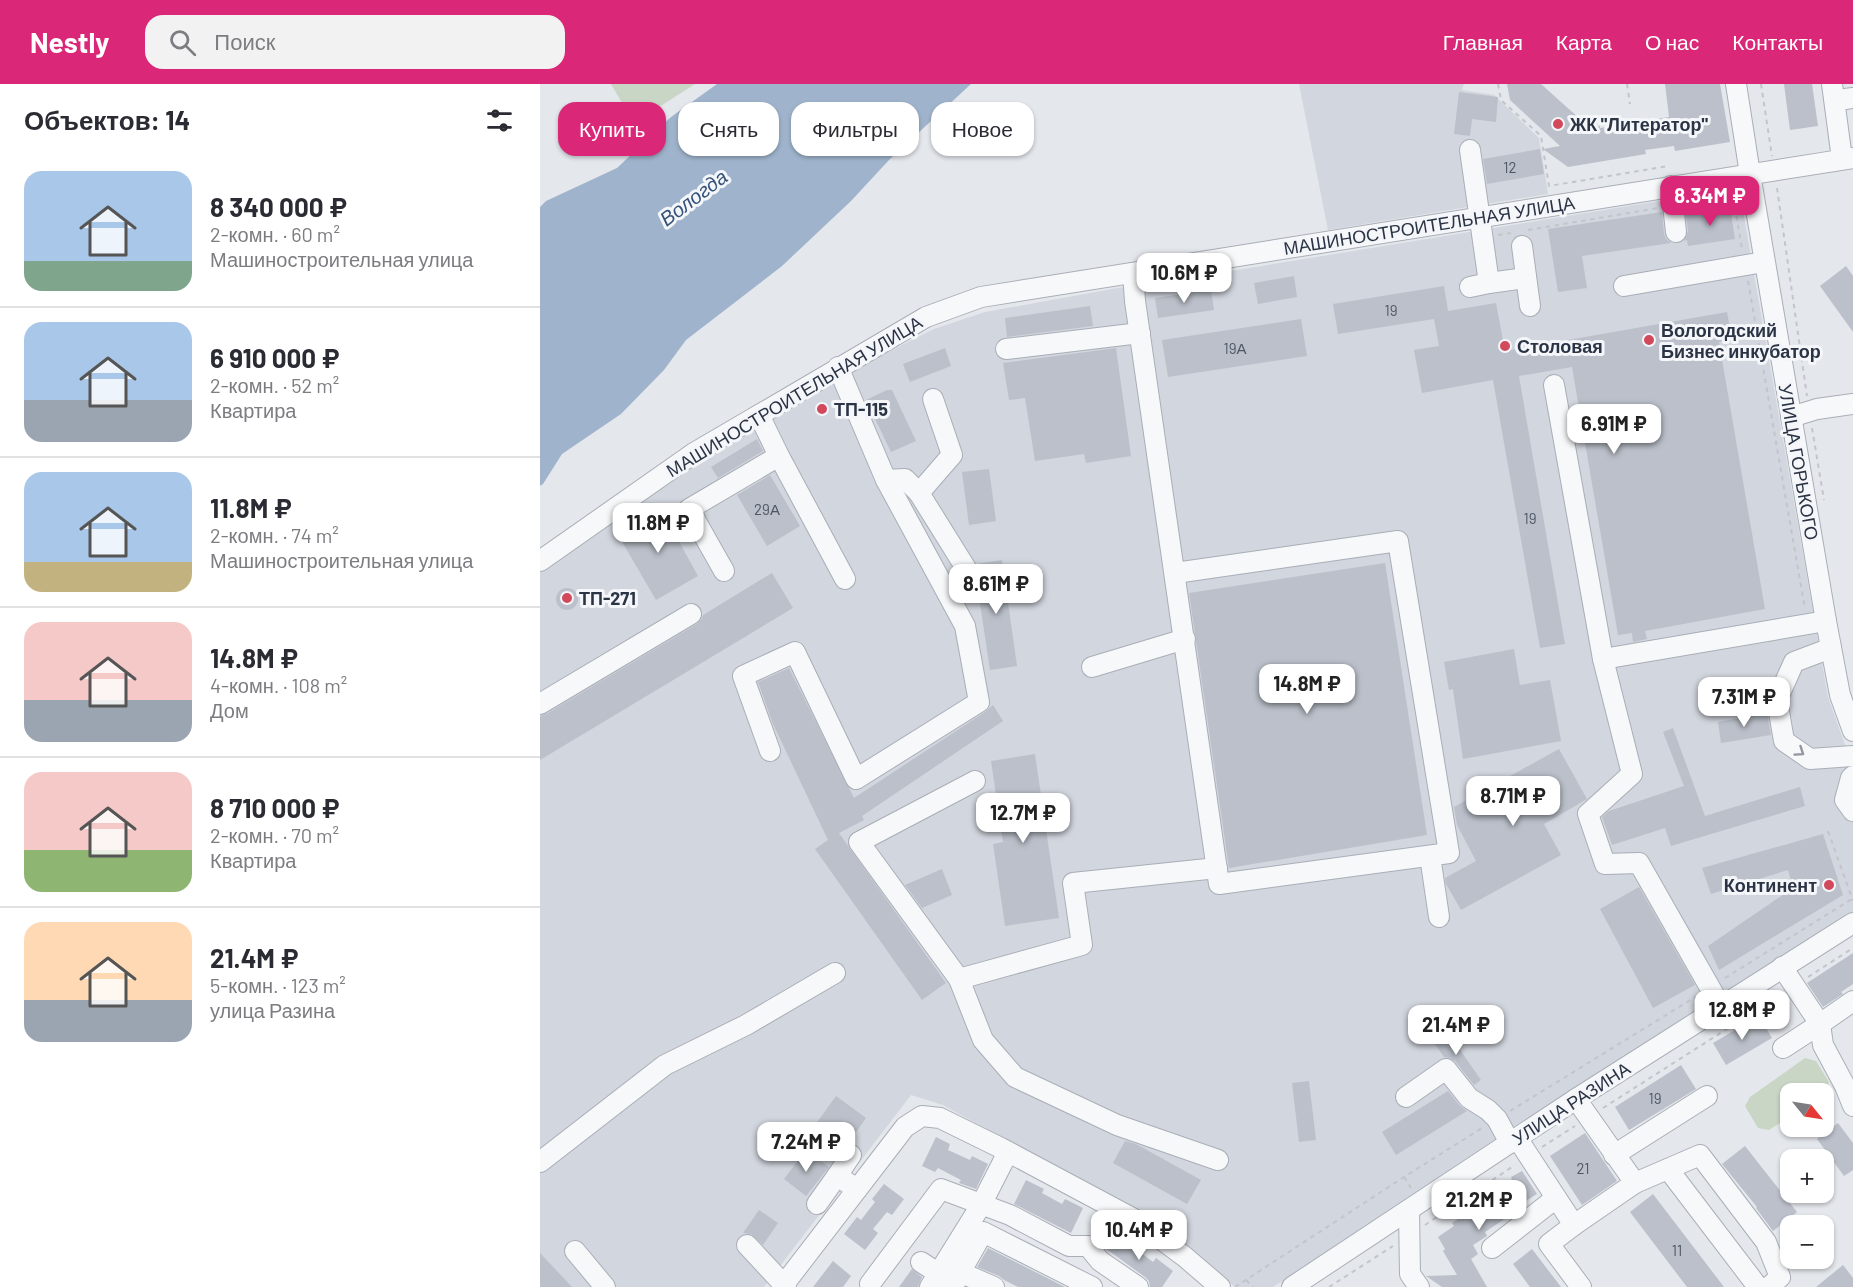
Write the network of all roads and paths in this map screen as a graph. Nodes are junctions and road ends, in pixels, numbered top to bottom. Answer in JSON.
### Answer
{"nodes":[{"id":1,"x":1498,"y":84,"type":"edge"},
{"id":2,"x":1627,"y":84,"type":"edge"},
{"id":3,"x":1736,"y":84,"type":"edge"},
{"id":4,"x":1761,"y":84,"type":"edge"},
{"id":5,"x":1832,"y":84,"type":"edge"},
{"id":6,"x":1847,"y":94,"type":"edge"},
{"id":7,"x":1630,"y":104,"type":"dead end"},
{"id":8,"x":1470,"y":150,"type":"dead end"},
{"id":9,"x":1849,"y":158,"type":"edge"},
{"id":10,"x":1668,"y":166,"type":"dead end"},
{"id":11,"x":1774,"y":170,"type":"junction"},
{"id":12,"x":1750,"y":174,"type":"junction"},
{"id":13,"x":1671,"y":186,"type":"junction"},
{"id":14,"x":1672,"y":206,"type":"junction"},
{"id":15,"x":1480,"y":227,"type":"junction"},
{"id":16,"x":1676,"y":232,"type":"dead end"},
{"id":17,"x":1519,"y":237,"type":"junction"},
{"id":18,"x":1755,"y":264,"type":"junction"},
{"id":19,"x":1133,"y":273,"type":"junction"},
{"id":20,"x":1526,"y":278,"type":"junction"},
{"id":21,"x":1624,"y":285,"type":"dead end"},
{"id":22,"x":1530,"y":306,"type":"dead end"},
{"id":23,"x":1140,"y":333,"type":"junction"},
{"id":24,"x":1006,"y":349,"type":"dead end"},
{"id":25,"x":838,"y":368,"type":"junction"},
{"id":26,"x":1554,"y":385,"type":"dead end"},
{"id":27,"x":933,"y":399,"type":"dead end"},
{"id":28,"x":1853,"y":404,"type":"edge"},
{"id":29,"x":1800,"y":414,"type":"junction"},
{"id":30,"x":759,"y":415,"type":"junction"},
{"id":31,"x":779,"y":456,"type":"junction"},
{"id":32,"x":886,"y":480,"type":"junction"},
{"id":33,"x":918,"y":493,"type":"junction"},
{"id":34,"x":1824,"y":501,"type":"dead end"},
{"id":35,"x":540,"y":561,"type":"edge"},
{"id":36,"x":967,"y":570,"type":"dead end"},
{"id":37,"x":724,"y":571,"type":"dead end"},
{"id":38,"x":1175,"y":573,"type":"junction"},
{"id":39,"x":845,"y":579,"type":"dead end"},
{"id":40,"x":691,"y":614,"type":"dead end"},
{"id":41,"x":1817,"y":623,"type":"junction"},
{"id":42,"x":1185,"y":639,"type":"junction"},
{"id":43,"x":1831,"y":648,"type":"junction"},
{"id":44,"x":1603,"y":660,"type":"junction"},
{"id":45,"x":1092,"y":667,"type":"dead end"},
{"id":46,"x":1846,"y":693,"type":"edge"},
{"id":47,"x":540,"y":704,"type":"edge"},
{"id":48,"x":1853,"y":731,"type":"edge"},
{"id":49,"x":770,"y":751,"type":"dead end"},
{"id":50,"x":1853,"y":756,"type":"edge"},
{"id":51,"x":1853,"y":776,"type":"edge"},
{"id":52,"x":975,"y":782,"type":"dead end"},
{"id":53,"x":1853,"y":811,"type":"edge"},
{"id":54,"x":1828,"y":831,"type":"dead end"},
{"id":55,"x":1430,"y":856,"type":"junction"},
{"id":56,"x":1217,"y":867,"type":"junction"},
{"id":57,"x":1852,"y":900,"type":"edge"},
{"id":58,"x":1439,"y":917,"type":"dead end"},
{"id":59,"x":1853,"y":923,"type":"edge"},
{"id":60,"x":1782,"y":967,"type":"junction"},
{"id":61,"x":835,"y":973,"type":"dead end"},
{"id":62,"x":959,"y":979,"type":"junction"},
{"id":63,"x":1710,"y":988,"type":"junction"},
{"id":64,"x":1853,"y":1001,"type":"edge"},
{"id":65,"x":1721,"y":1007,"type":"junction"},
{"id":66,"x":1820,"y":1024,"type":"junction"},
{"id":67,"x":1783,"y":1048,"type":"dead end"},
{"id":68,"x":1707,"y":1096,"type":"dead end"},
{"id":69,"x":1406,"y":1097,"type":"dead end"},
{"id":70,"x":1576,"y":1098,"type":"junction"},
{"id":71,"x":1853,"y":1106,"type":"edge"},
{"id":72,"x":1497,"y":1119,"type":"junction"},
{"id":73,"x":1514,"y":1140,"type":"junction"},
{"id":74,"x":1008,"y":1152,"type":"junction"},
{"id":75,"x":851,"y":1155,"type":"dead end"},
{"id":76,"x":1614,"y":1155,"type":"junction"},
{"id":77,"x":1218,"y":1160,"type":"dead end"},
{"id":78,"x":540,"y":1162,"type":"edge"},
{"id":79,"x":1668,"y":1169,"type":"junction"},
{"id":80,"x":837,"y":1176,"type":"junction"},
{"id":81,"x":1635,"y":1183,"type":"junction"},
{"id":82,"x":857,"y":1189,"type":"junction"},
{"id":83,"x":1556,"y":1198,"type":"junction"},
{"id":84,"x":817,"y":1204,"type":"dead end"},
{"id":85,"x":981,"y":1205,"type":"junction"},
{"id":86,"x":1409,"y":1210,"type":"junction"},
{"id":87,"x":1574,"y":1225,"type":"junction"},
{"id":88,"x":747,"y":1245,"type":"dead end"},
{"id":89,"x":1492,"y":1248,"type":"dead end"},
{"id":90,"x":575,"y":1251,"type":"dead end"},
{"id":91,"x":921,"y":1262,"type":"dead end"},
{"id":92,"x":946,"y":1280,"type":"edge"},
{"id":93,"x":1246,"y":1280,"type":"junction"},
{"id":94,"x":783,"y":1286,"type":"edge"},
{"id":95,"x":870,"y":1286,"type":"edge"},
{"id":96,"x":605,"y":1287,"type":"edge"},
{"id":97,"x":994,"y":1287,"type":"edge"},
{"id":98,"x":1092,"y":1287,"type":"edge"},
{"id":99,"x":1138,"y":1287,"type":"edge"},
{"id":100,"x":1220,"y":1287,"type":"edge"},
{"id":101,"x":1235,"y":1287,"type":"edge"},
{"id":102,"x":1253,"y":1287,"type":"edge"},
{"id":103,"x":1292,"y":1287,"type":"edge"},
{"id":104,"x":1419,"y":1287,"type":"edge"},
{"id":105,"x":1581,"y":1287,"type":"edge"},
{"id":106,"x":1758,"y":1287,"type":"edge"},
{"id":107,"x":1769,"y":1287,"type":"edge"}],
"edges":[{"from":1,"to":10,"type":"path"},
{"from":2,"to":7,"type":"path"},
{"from":3,"to":12,"type":"street","name":"УЛИЦА ГОРЬКОГО"},
{"from":4,"to":11,"type":"path"},
{"from":5,"to":9,"type":"street"},
{"from":6,"to":9,"type":"street"},
{"from":8,"to":15,"type":"street"},
{"from":9,"to":11,"type":"street","name":"МАШИНОСТРОИТЕЛЬНАЯ УЛИЦА"},
{"from":11,"to":12,"type":"street","name":"МАШИНОСТРОИТЕЛЬНАЯ УЛИЦА"},
{"from":11,"to":29,"type":"path"},
{"from":12,"to":13,"type":"street","name":"МАШИНОСТРОИТЕЛЬНАЯ УЛИЦА"},
{"from":12,"to":18,"type":"street","name":"УЛИЦА ГОРЬКОГО"},
{"from":13,"to":14,"type":"street"},
{"from":13,"to":15,"type":"street","name":"МАШИНОСТРОИТЕЛЬНАЯ УЛИЦА"},
{"from":14,"to":16,"type":"street"},
{"from":14,"to":17,"type":"path"},
{"from":14,"to":18,"type":"path"},
{"from":15,"to":17,"type":"path"},
{"from":15,"to":19,"type":"street","name":"МАШИНОСТРОИТЕЛЬНАЯ УЛИЦА"},
{"from":15,"to":20,"type":"street"},
{"from":17,"to":20,"type":"street"},
{"from":18,"to":21,"type":"street"},
{"from":18,"to":29,"type":"street","name":"УЛИЦА ГОРЬКОГО"},
{"from":18,"to":41,"type":"path"},
{"from":19,"to":23,"type":"street"},
{"from":19,"to":25,"type":"street","name":"МАШИНОСТРОИТЕЛЬНАЯ УЛИЦА"},
{"from":20,"to":22,"type":"street"},
{"from":23,"to":24,"type":"street"},
{"from":23,"to":38,"type":"street"},
{"from":25,"to":30,"type":"street","name":"МАШИНОСТРОИТЕЛЬНАЯ УЛИЦА"},
{"from":25,"to":32,"type":"street"},
{"from":26,"to":44,"type":"street"},
{"from":27,"to":33,"type":"street"},
{"from":28,"to":29,"type":"street"},
{"from":29,"to":34,"type":"path"},
{"from":29,"to":41,"type":"street","name":"УЛИЦА ГОРЬКОГО"},
{"from":30,"to":31,"type":"street"},
{"from":30,"to":35,"type":"street","name":"МАШИНОСТРОИТЕЛЬНАЯ УЛИЦА"},
{"from":31,"to":37,"type":"street"},
{"from":31,"to":39,"type":"street"},
{"from":32,"to":33,"type":"street"},
{"from":32,"to":49,"type":"street"},
{"from":33,"to":36,"type":"street"},
{"from":38,"to":42,"type":"street"},
{"from":38,"to":55,"type":"street"},
{"from":40,"to":47,"type":"street"},
{"from":41,"to":43,"type":"street","name":"УЛИЦА ГОРЬКОГО"},
{"from":41,"to":44,"type":"street"},
{"from":42,"to":45,"type":"street"},
{"from":42,"to":56,"type":"street"},
{"from":43,"to":46,"type":"street","name":"УЛИЦА ГОРЬКОГО"},
{"from":43,"to":50,"type":"street","one_way":true},
{"from":44,"to":63,"type":"street"},
{"from":46,"to":48,"type":"street","name":"УЛИЦА ГОРЬКОГО"},
{"from":51,"to":53,"type":"street"},
{"from":52,"to":62,"type":"street"},
{"from":54,"to":57,"type":"path"},
{"from":55,"to":56,"type":"street"},
{"from":55,"to":58,"type":"street"},
{"from":56,"to":62,"type":"street"},
{"from":57,"to":63,"type":"path"},
{"from":59,"to":60,"type":"street","name":"УЛИЦА РАЗИНА"},
{"from":60,"to":65,"type":"street","name":"УЛИЦА РАЗИНА"},
{"from":60,"to":66,"type":"street"},
{"from":61,"to":78,"type":"street"},
{"from":62,"to":77,"type":"street"},
{"from":63,"to":65,"type":"street"},
{"from":63,"to":72,"type":"path"},
{"from":64,"to":66,"type":"street"},
{"from":65,"to":70,"type":"street","name":"УЛИЦА РАЗИНА"},
{"from":66,"to":67,"type":"street"},
{"from":66,"to":71,"type":"street"},
{"from":68,"to":76,"type":"street"},
{"from":69,"to":72,"type":"street"},
{"from":70,"to":73,"type":"street","name":"УЛИЦА РАЗИНА"},
{"from":70,"to":76,"type":"street"},
{"from":72,"to":73,"type":"street"},
{"from":72,"to":93,"type":"path"},
{"from":73,"to":83,"type":"street"},
{"from":73,"to":86,"type":"street","name":"УЛИЦА РАЗИНА"},
{"from":74,"to":82,"type":"street"},
{"from":74,"to":85,"type":"street"},
{"from":74,"to":100,"type":"street"},
{"from":75,"to":80,"type":"street"},
{"from":76,"to":81,"type":"street"},
{"from":79,"to":81,"type":"street"},
{"from":79,"to":106,"type":"street"},
{"from":79,"to":107,"type":"street"},
{"from":80,"to":82,"type":"street"},
{"from":80,"to":84,"type":"street"},
{"from":81,"to":87,"type":"street"},
{"from":82,"to":94,"type":"street"},
{"from":83,"to":87,"type":"street"},
{"from":83,"to":89,"type":"street"},
{"from":85,"to":92,"type":"street"},
{"from":85,"to":95,"type":"street"},
{"from":85,"to":99,"type":"street"},
{"from":86,"to":103,"type":"street","name":"УЛИЦА РАЗИНА"},
{"from":86,"to":104,"type":"street"},
{"from":87,"to":105,"type":"street"},
{"from":88,"to":94,"type":"street"},
{"from":90,"to":96,"type":"street"},
{"from":91,"to":92,"type":"street"},
{"from":92,"to":97,"type":"street"},
{"from":92,"to":98,"type":"street"},
{"from":93,"to":101,"type":"path"},
{"from":93,"to":102,"type":"path"}]}
